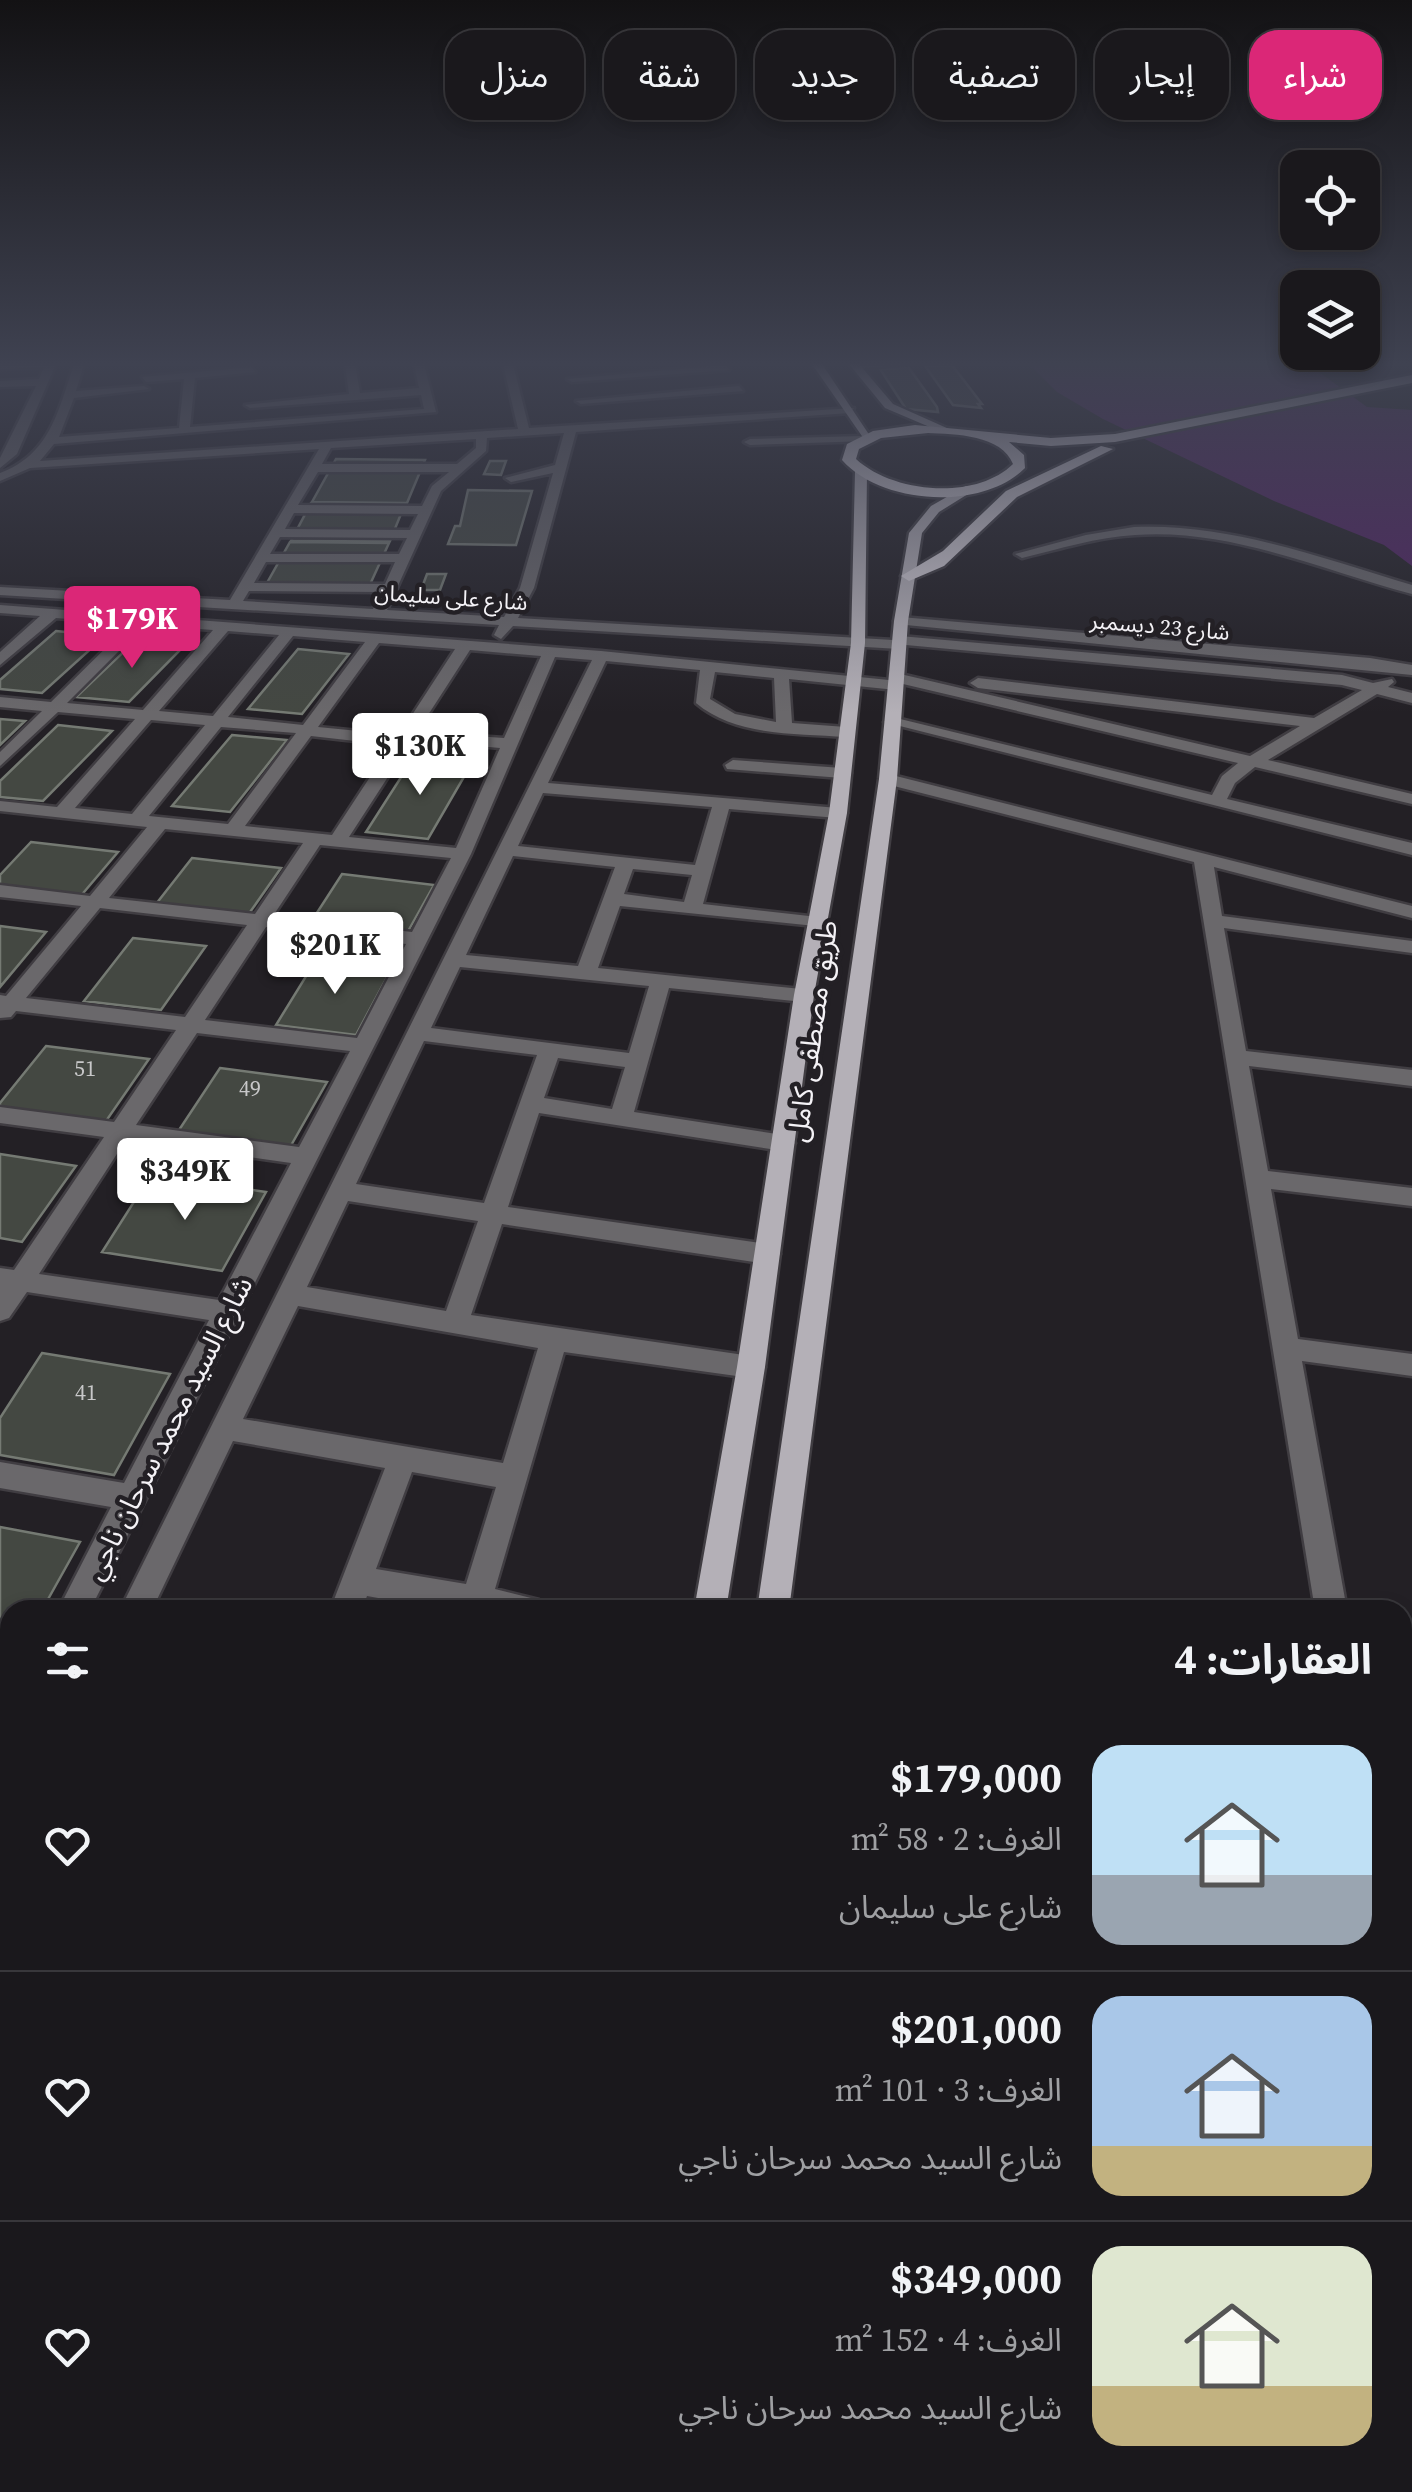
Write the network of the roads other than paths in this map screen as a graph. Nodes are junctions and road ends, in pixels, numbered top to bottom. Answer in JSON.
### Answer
{"nodes":[{"id":1,"x":307,"y":480,"type":"edge"},
{"id":2,"x":404,"y":480,"type":"edge"},
{"id":3,"x":437,"y":480,"type":"edge"},
{"id":4,"x":443,"y":480,"type":"edge"},
{"id":5,"x":557,"y":480,"type":"edge"},
{"id":6,"x":861,"y":480,"type":"edge"},
{"id":7,"x":886,"y":480,"type":"edge"},
{"id":8,"x":998,"y":480,"type":"edge"},
{"id":9,"x":1035,"y":480,"type":"edge"},
{"id":10,"x":970,"y":489,"type":"junction"},
{"id":11,"x":318,"y":492,"type":"dead end"},
{"id":12,"x":292,"y":506,"type":"junction"},
{"id":13,"x":420,"y":519,"type":"junction"},
{"id":14,"x":1022,"y":554,"type":"dead end"},
{"id":15,"x":258,"y":565,"type":"junction"},
{"id":16,"x":397,"y":573,"type":"junction"},
{"id":17,"x":909,"y":576,"type":"junction"},
{"id":18,"x":245,"y":586,"type":"junction"},
{"id":19,"x":390,"y":588,"type":"junction"},
{"id":20,"x":1412,"y":590,"type":"edge"},
{"id":21,"x":0,"y":591,"type":"edge"},
{"id":22,"x":234,"y":606,"type":"junction"},
{"id":23,"x":0,"y":609,"type":"edge"},
{"id":24,"x":53,"y":613,"type":"junction"},
{"id":25,"x":378,"y":614,"type":"junction"},
{"id":26,"x":142,"y":620,"type":"junction"},
{"id":27,"x":508,"y":623,"type":"junction"},
{"id":28,"x":224,"y":626,"type":"junction"},
{"id":29,"x":290,"y":631,"type":"junction"},
{"id":30,"x":900,"y":635,"type":"junction"},
{"id":31,"x":376,"y":637,"type":"junction"},
{"id":32,"x":858,"y":643,"type":"junction"},
{"id":33,"x":465,"y":646,"type":"junction"},
{"id":34,"x":494,"y":648,"type":"junction"},
{"id":35,"x":550,"y":652,"type":"junction"},
{"id":36,"x":600,"y":656,"type":"junction"},
{"id":37,"x":0,"y":660,"type":"edge"},
{"id":38,"x":708,"y":666,"type":"junction"},
{"id":39,"x":1409,"y":669,"type":"edge"},
{"id":40,"x":781,"y":673,"type":"junction"},
{"id":41,"x":896,"y":679,"type":"junction"},
{"id":42,"x":854,"y":680,"type":"junction"},
{"id":43,"x":1379,"y":687,"type":"junction"},
{"id":44,"x":558,"y":692,"type":"junction"},
{"id":45,"x":1412,"y":698,"type":"edge"},
{"id":46,"x":0,"y":702,"type":"edge"},
{"id":47,"x":54,"y":706,"type":"junction"},
{"id":48,"x":147,"y":714,"type":"junction"},
{"id":49,"x":218,"y":721,"type":"junction"},
{"id":50,"x":892,"y":722,"type":"junction"},
{"id":51,"x":1320,"y":724,"type":"junction"},
{"id":52,"x":784,"y":725,"type":"junction"},
{"id":53,"x":306,"y":731,"type":"junction"},
{"id":54,"x":846,"y":732,"type":"junction"},
{"id":55,"x":404,"y":739,"type":"junction"},
{"id":56,"x":512,"y":744,"type":"junction"},
{"id":57,"x":0,"y":760,"type":"edge"},
{"id":58,"x":1254,"y":760,"type":"junction"},
{"id":59,"x":733,"y":766,"type":"dead end"},
{"id":60,"x":842,"y":773,"type":"junction"},
{"id":61,"x":888,"y":780,"type":"junction"},
{"id":62,"x":539,"y":787,"type":"junction"},
{"id":63,"x":1412,"y":799,"type":"edge"},
{"id":64,"x":1217,"y":801,"type":"junction"},
{"id":65,"x":722,"y":804,"type":"junction"},
{"id":66,"x":3,"y":810,"type":"edge"},
{"id":67,"x":61,"y":812,"type":"junction"},
{"id":68,"x":838,"y":813,"type":"junction"},
{"id":69,"x":137,"y":820,"type":"junction"},
{"id":70,"x":160,"y":823,"type":"junction"},
{"id":71,"x":233,"y":830,"type":"junction"},
{"id":72,"x":326,"y":840,"type":"junction"},
{"id":73,"x":1412,"y":849,"type":"edge"},
{"id":74,"x":508,"y":850,"type":"junction"},
{"id":75,"x":462,"y":854,"type":"junction"},
{"id":76,"x":1203,"y":860,"type":"junction"},
{"id":77,"x":626,"y":862,"type":"junction"},
{"id":78,"x":703,"y":871,"type":"junction"},
{"id":79,"x":0,"y":891,"type":"edge"},
{"id":80,"x":613,"y":899,"type":"junction"},
{"id":81,"x":95,"y":902,"type":"junction"},
{"id":82,"x":692,"y":909,"type":"junction"},
{"id":83,"x":1412,"y":912,"type":"edge"},
{"id":84,"x":260,"y":921,"type":"junction"},
{"id":85,"x":1214,"y":921,"type":"junction"},
{"id":86,"x":818,"y":923,"type":"junction"},
{"id":87,"x":418,"y":939,"type":"junction"},
{"id":88,"x":1412,"y":947,"type":"edge"},
{"id":89,"x":454,"y":960,"type":"junction"},
{"id":90,"x":585,"y":974,"type":"junction"},
{"id":91,"x":660,"y":982,"type":"junction"},
{"id":92,"x":804,"y":995,"type":"junction"},
{"id":93,"x":4,"y":1008,"type":"edge"},
{"id":94,"x":190,"y":1025,"type":"junction"},
{"id":95,"x":418,"y":1033,"type":"junction"},
{"id":96,"x":364,"y":1046,"type":"junction"},
{"id":97,"x":550,"y":1050,"type":"junction"},
{"id":98,"x":1237,"y":1057,"type":"junction"},
{"id":99,"x":637,"y":1061,"type":"junction"},
{"id":100,"x":1412,"y":1078,"type":"edge"},
{"id":101,"x":530,"y":1104,"type":"junction"},
{"id":102,"x":0,"y":1115,"type":"edge"},
{"id":103,"x":621,"y":1118,"type":"junction"},
{"id":104,"x":120,"y":1131,"type":"junction"},
{"id":105,"x":783,"y":1142,"type":"junction"},
{"id":106,"x":307,"y":1157,"type":"junction"},
{"id":107,"x":1258,"y":1179,"type":"junction"},
{"id":108,"x":340,"y":1191,"type":"junction"},
{"id":109,"x":1412,"y":1197,"type":"edge"},
{"id":110,"x":492,"y":1214,"type":"junction"},
{"id":111,"x":767,"y":1254,"type":"junction"},
{"id":112,"x":10,"y":1280,"type":"edge"},
{"id":113,"x":288,"y":1294,"type":"junction"},
{"id":114,"x":0,"y":1311,"type":"edge"},
{"id":115,"x":228,"y":1312,"type":"junction"},
{"id":116,"x":456,"y":1322,"type":"junction"},
{"id":117,"x":554,"y":1340,"type":"junction"},
{"id":118,"x":1286,"y":1348,"type":"junction"},
{"id":119,"x":1412,"y":1365,"type":"edge"},
{"id":120,"x":751,"y":1368,"type":"junction"},
{"id":121,"x":225,"y":1428,"type":"junction"},
{"id":122,"x":402,"y":1460,"type":"junction"},
{"id":123,"x":0,"y":1475,"type":"edge"},
{"id":124,"x":513,"y":1477,"type":"junction"},
{"id":125,"x":133,"y":1498,"type":"junction"},
{"id":126,"x":357,"y":1580,"type":"junction"},
{"id":127,"x":79,"y":1600,"type":"edge"},
{"id":128,"x":141,"y":1600,"type":"edge"},
{"id":129,"x":350,"y":1600,"type":"edge"},
{"id":130,"x":470,"y":1600,"type":"edge"},
{"id":131,"x":476,"y":1600,"type":"edge"},
{"id":132,"x":712,"y":1600,"type":"edge"},
{"id":133,"x":773,"y":1600,"type":"edge"},
{"id":134,"x":1329,"y":1600,"type":"edge"}],
"edges":[{"from":1,"to":12,"type":"street"},
{"from":2,"to":12,"type":"street"},
{"from":3,"to":12,"type":"street"},
{"from":4,"to":13,"type":"street"},
{"from":5,"to":27,"type":"street"},
{"from":6,"to":32,"type":"main road","name":"طريق مصطفى كامل"},
{"from":7,"to":10,"type":"highway"},
{"from":8,"to":10,"type":"highway"},
{"from":9,"to":17,"type":"highway"},
{"from":10,"to":17,"type":"main road","name":"طريق مصطفى كامل"},
{"from":11,"to":12,"type":"street"},
{"from":12,"to":13,"type":"street"},
{"from":12,"to":13,"type":"street"},
{"from":12,"to":13,"type":"street"},
{"from":12,"to":15,"type":"street"},
{"from":13,"to":15,"type":"street"},
{"from":13,"to":16,"type":"street"},
{"from":14,"to":20,"type":"street"},
{"from":15,"to":16,"type":"street"},
{"from":15,"to":18,"type":"street"},
{"from":16,"to":19,"type":"street"},
{"from":17,"to":30,"type":"main road","name":"طريق مصطفى كامل"},
{"from":18,"to":19,"type":"street"},
{"from":18,"to":22,"type":"street"},
{"from":19,"to":25,"type":"street"},
{"from":21,"to":22,"type":"street","name":"شارع على سليمان"},
{"from":22,"to":25,"type":"street","name":"شارع على سليمان"},
{"from":23,"to":24,"type":"street"},
{"from":24,"to":26,"type":"street"},
{"from":24,"to":37,"type":"street"},
{"from":25,"to":27,"type":"street","name":"شارع على سليمان"},
{"from":26,"to":28,"type":"street"},
{"from":26,"to":47,"type":"street"},
{"from":27,"to":32,"type":"street","name":"شارع على سليمان"},
{"from":27,"to":34,"type":"street"},
{"from":28,"to":29,"type":"street"},
{"from":28,"to":48,"type":"street"},
{"from":29,"to":31,"type":"street"},
{"from":29,"to":49,"type":"street"},
{"from":30,"to":32,"type":"street","name":"شارع على سليمان"},
{"from":30,"to":39,"type":"street","name":"شارع 23 ديسمبر"},
{"from":30,"to":41,"type":"main road","name":"طريق مصطفى كامل"},
{"from":30,"to":43,"type":"street","name":"شارع 23 ديسمبر"},
{"from":31,"to":33,"type":"street"},
{"from":31,"to":53,"type":"street"},
{"from":32,"to":42,"type":"main road","name":"طريق مصطفى كامل"},
{"from":33,"to":34,"type":"street"},
{"from":33,"to":55,"type":"street"},
{"from":34,"to":35,"type":"street"},
{"from":35,"to":36,"type":"street"},
{"from":35,"to":44,"type":"street","name":"شارع السيد محمد سرحان ناجي"},
{"from":36,"to":38,"type":"street"},
{"from":36,"to":44,"type":"street","name":"شارع السيد محمد سرحان ناجي"},
{"from":38,"to":40,"type":"street"},
{"from":38,"to":52,"type":"street"},
{"from":39,"to":43,"type":"street"},
{"from":40,"to":42,"type":"street"},
{"from":40,"to":52,"type":"street"},
{"from":41,"to":42,"type":"street"},
{"from":41,"to":50,"type":"main road","name":"طريق مصطفى كامل"},
{"from":41,"to":51,"type":"street"},
{"from":41,"to":58,"type":"street"},
{"from":42,"to":54,"type":"main road","name":"طريق مصطفى كامل"},
{"from":43,"to":45,"type":"street","name":"شارع 23 ديسمبر"},
{"from":43,"to":51,"type":"street"},
{"from":44,"to":56,"type":"street","name":"شارع السيد محمد سرحان ناجي"},
{"from":44,"to":62,"type":"street","name":"شارع السيد محمد سرحان ناجي"},
{"from":46,"to":47,"type":"street"},
{"from":47,"to":48,"type":"street"},
{"from":47,"to":57,"type":"street"},
{"from":48,"to":49,"type":"street"},
{"from":48,"to":67,"type":"street"},
{"from":49,"to":53,"type":"street"},
{"from":49,"to":69,"type":"street"},
{"from":50,"to":61,"type":"main road","name":"طريق مصطفى كامل"},
{"from":50,"to":64,"type":"street"},
{"from":51,"to":58,"type":"street"},
{"from":52,"to":54,"type":"street"},
{"from":53,"to":55,"type":"street"},
{"from":53,"to":71,"type":"street"},
{"from":54,"to":60,"type":"main road","name":"طريق مصطفى كامل"},
{"from":55,"to":56,"type":"street"},
{"from":55,"to":72,"type":"street"},
{"from":56,"to":75,"type":"street","name":"شارع السيد محمد سرحان ناجي"},
{"from":58,"to":63,"type":"street"},
{"from":58,"to":64,"type":"street"},
{"from":59,"to":60,"type":"street"},
{"from":60,"to":68,"type":"main road","name":"طريق مصطفى كامل"},
{"from":61,"to":76,"type":"street"},
{"from":61,"to":133,"type":"main road","name":"طريق مصطفى كامل"},
{"from":62,"to":65,"type":"street"},
{"from":62,"to":74,"type":"street","name":"شارع السيد محمد سرحان ناجي"},
{"from":64,"to":73,"type":"street"},
{"from":65,"to":68,"type":"street"},
{"from":65,"to":78,"type":"street"},
{"from":66,"to":67,"type":"street"},
{"from":67,"to":69,"type":"street"},
{"from":68,"to":86,"type":"main road","name":"طريق مصطفى كامل"},
{"from":69,"to":70,"type":"street"},
{"from":70,"to":71,"type":"street"},
{"from":70,"to":81,"type":"street"},
{"from":71,"to":72,"type":"street"},
{"from":72,"to":75,"type":"street"},
{"from":72,"to":84,"type":"street"},
{"from":74,"to":77,"type":"street"},
{"from":74,"to":89,"type":"street","name":"شارع السيد محمد سرحان ناجي"},
{"from":75,"to":87,"type":"street","name":"شارع السيد محمد سرحان ناجي"},
{"from":76,"to":83,"type":"street"},
{"from":76,"to":85,"type":"street"},
{"from":77,"to":78,"type":"street"},
{"from":77,"to":80,"type":"street"},
{"from":78,"to":82,"type":"street"},
{"from":79,"to":81,"type":"street"},
{"from":80,"to":82,"type":"street"},
{"from":80,"to":90,"type":"street"},
{"from":81,"to":84,"type":"street"},
{"from":81,"to":93,"type":"street"},
{"from":82,"to":86,"type":"street"},
{"from":84,"to":87,"type":"street"},
{"from":84,"to":94,"type":"street"},
{"from":85,"to":88,"type":"street"},
{"from":85,"to":98,"type":"street"},
{"from":86,"to":92,"type":"main road","name":"طريق مصطفى كامل"},
{"from":87,"to":96,"type":"street","name":"شارع السيد محمد سرحان ناجي"},
{"from":89,"to":90,"type":"street"},
{"from":89,"to":95,"type":"street","name":"شارع السيد محمد سرحان ناجي"},
{"from":90,"to":91,"type":"street"},
{"from":91,"to":92,"type":"street"},
{"from":91,"to":99,"type":"street"},
{"from":92,"to":105,"type":"main road","name":"طريق مصطفى كامل"},
{"from":93,"to":94,"type":"street"},
{"from":94,"to":96,"type":"street"},
{"from":94,"to":104,"type":"street"},
{"from":95,"to":97,"type":"street"},
{"from":95,"to":108,"type":"street","name":"شارع السيد محمد سرحان ناجي"},
{"from":96,"to":106,"type":"street","name":"شارع السيد محمد سرحان ناجي"},
{"from":97,"to":99,"type":"street"},
{"from":97,"to":101,"type":"street"},
{"from":98,"to":100,"type":"street"},
{"from":98,"to":107,"type":"street"},
{"from":99,"to":103,"type":"street"},
{"from":101,"to":103,"type":"street"},
{"from":101,"to":110,"type":"street"},
{"from":102,"to":104,"type":"street"},
{"from":103,"to":105,"type":"street"},
{"from":104,"to":106,"type":"street"},
{"from":104,"to":112,"type":"street"},
{"from":105,"to":111,"type":"main road","name":"طريق مصطفى كامل"},
{"from":106,"to":115,"type":"street","name":"شارع السيد محمد سرحان ناجي"},
{"from":107,"to":109,"type":"street"},
{"from":107,"to":118,"type":"street"},
{"from":108,"to":110,"type":"street"},
{"from":108,"to":113,"type":"street","name":"شارع السيد محمد سرحان ناجي"},
{"from":110,"to":111,"type":"street"},
{"from":110,"to":116,"type":"street"},
{"from":111,"to":120,"type":"main road","name":"طريق مصطفى كامل"},
{"from":112,"to":114,"type":"street"},
{"from":112,"to":115,"type":"street"},
{"from":113,"to":116,"type":"street"},
{"from":113,"to":121,"type":"street","name":"شارع السيد محمد سرحان ناجي"},
{"from":115,"to":125,"type":"street","name":"شارع السيد محمد سرحان ناجي"},
{"from":116,"to":117,"type":"street"},
{"from":117,"to":120,"type":"street"},
{"from":117,"to":124,"type":"street"},
{"from":118,"to":119,"type":"street"},
{"from":118,"to":134,"type":"street"},
{"from":120,"to":132,"type":"main road","name":"طريق مصطفى كامل"},
{"from":121,"to":122,"type":"street"},
{"from":121,"to":128,"type":"street","name":"شارع السيد محمد سرحان ناجي"},
{"from":122,"to":124,"type":"street"},
{"from":122,"to":126,"type":"street"},
{"from":123,"to":125,"type":"street"},
{"from":124,"to":131,"type":"street"},
{"from":125,"to":127,"type":"street","name":"شارع السيد محمد سرحان ناجي"},
{"from":126,"to":129,"type":"street"},
{"from":126,"to":130,"type":"street"}]}
